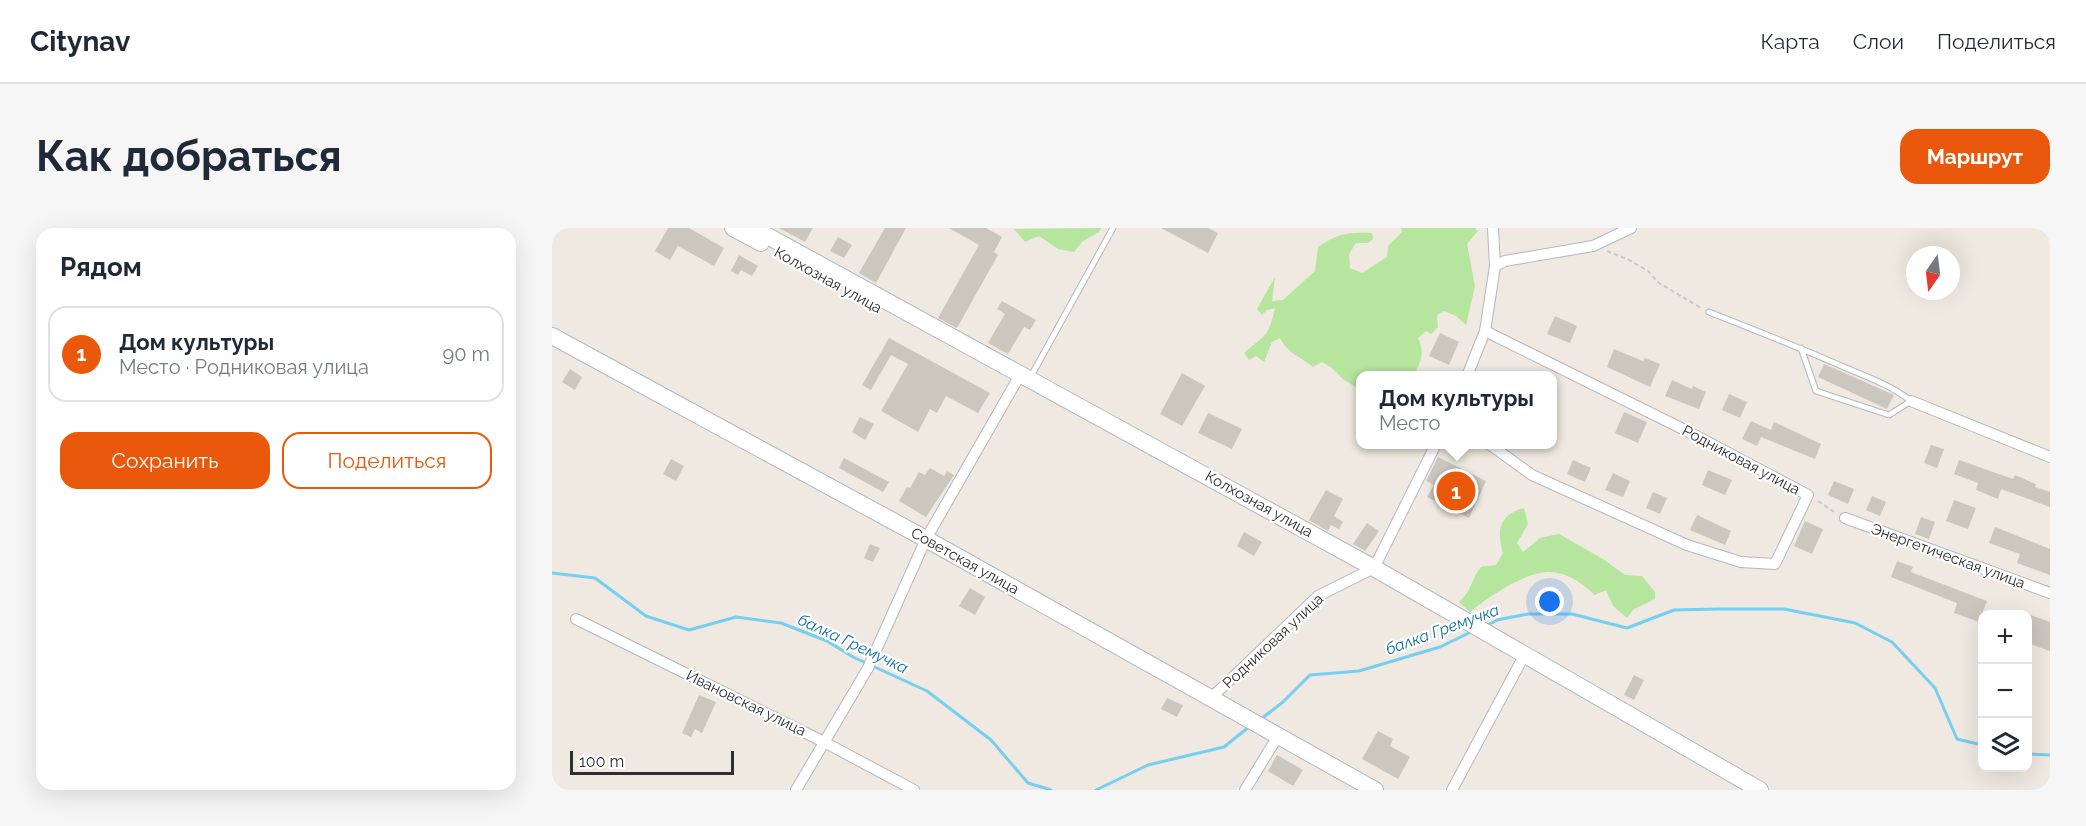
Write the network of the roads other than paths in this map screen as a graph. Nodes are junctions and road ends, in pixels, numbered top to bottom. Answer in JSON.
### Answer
{"nodes":[{"id":1,"x":733,"y":228,"type":"edge"},
{"id":2,"x":753,"y":228,"type":"edge"},
{"id":3,"x":1113,"y":228,"type":"edge"},
{"id":4,"x":1493,"y":228,"type":"edge"},
{"id":5,"x":1631,"y":228,"type":"edge"},
{"id":6,"x":1495,"y":266,"type":"junction"},
{"id":7,"x":1709,"y":312,"type":"road end"},
{"id":8,"x":1485,"y":331,"type":"junction"},
{"id":9,"x":552,"y":336,"type":"edge"},
{"id":10,"x":1801,"y":348,"type":"junction"},
{"id":11,"x":1469,"y":371,"type":"edge"},
{"id":12,"x":1022,"y":379,"type":"junction"},
{"id":13,"x":1911,"y":401,"type":"junction"},
{"id":14,"x":1433,"y":449,"type":"edge"},
{"id":15,"x":1496,"y":449,"type":"edge"},
{"id":16,"x":2050,"y":457,"type":"edge"},
{"id":17,"x":1845,"y":518,"type":"road end"},
{"id":18,"x":926,"y":539,"type":"junction"},
{"id":19,"x":1371,"y":569,"type":"junction"},
{"id":20,"x":2050,"y":593,"type":"edge"},
{"id":21,"x":576,"y":620,"type":"dead end"},
{"id":22,"x":1525,"y":654,"type":"junction"},
{"id":23,"x":1211,"y":698,"type":"junction"},
{"id":24,"x":1271,"y":732,"type":"junction"},
{"id":25,"x":824,"y":742,"type":"junction"},
{"id":26,"x":796,"y":790,"type":"edge"},
{"id":27,"x":914,"y":790,"type":"edge"},
{"id":28,"x":1245,"y":790,"type":"edge"},
{"id":29,"x":1375,"y":790,"type":"edge"},
{"id":30,"x":1452,"y":790,"type":"edge"},
{"id":31,"x":1760,"y":790,"type":"edge"}],
"edges":[{"from":1,"to":12,"type":"street","name":"Колхозная улица"},
{"from":2,"to":12,"type":"street","name":"Колхозная улица"},
{"from":3,"to":12,"type":"lane"},
{"from":4,"to":6,"type":"street"},
{"from":5,"to":6,"type":"street"},
{"from":6,"to":8,"type":"street"},
{"from":7,"to":10,"type":"lane"},
{"from":8,"to":11,"type":"street"},
{"from":8,"to":15,"type":"street","name":"Родниковая улица"},
{"from":9,"to":18,"type":"street","name":"Советская улица"},
{"from":10,"to":13,"type":"lane"},
{"from":10,"to":13,"type":"lane"},
{"from":12,"to":18,"type":"street"},
{"from":12,"to":19,"type":"street","name":"Колхозная улица"},
{"from":13,"to":16,"type":"street"},
{"from":14,"to":19,"type":"street"},
{"from":17,"to":20,"type":"street","name":"Энергетическая улица"},
{"from":18,"to":23,"type":"street","name":"Советская улица"},
{"from":18,"to":25,"type":"street"},
{"from":19,"to":22,"type":"street","name":"Колхозная улица"},
{"from":19,"to":23,"type":"street","name":"Родниковая улица"},
{"from":21,"to":25,"type":"street","name":"Ивановская улица"},
{"from":22,"to":30,"type":"street"},
{"from":22,"to":31,"type":"street","name":"Колхозная улица"},
{"from":23,"to":24,"type":"street","name":"Советская улица"},
{"from":24,"to":28,"type":"street"},
{"from":24,"to":29,"type":"street","name":"Советская улица"},
{"from":25,"to":26,"type":"street"},
{"from":25,"to":27,"type":"street","name":"Ивановская улица"}]}
